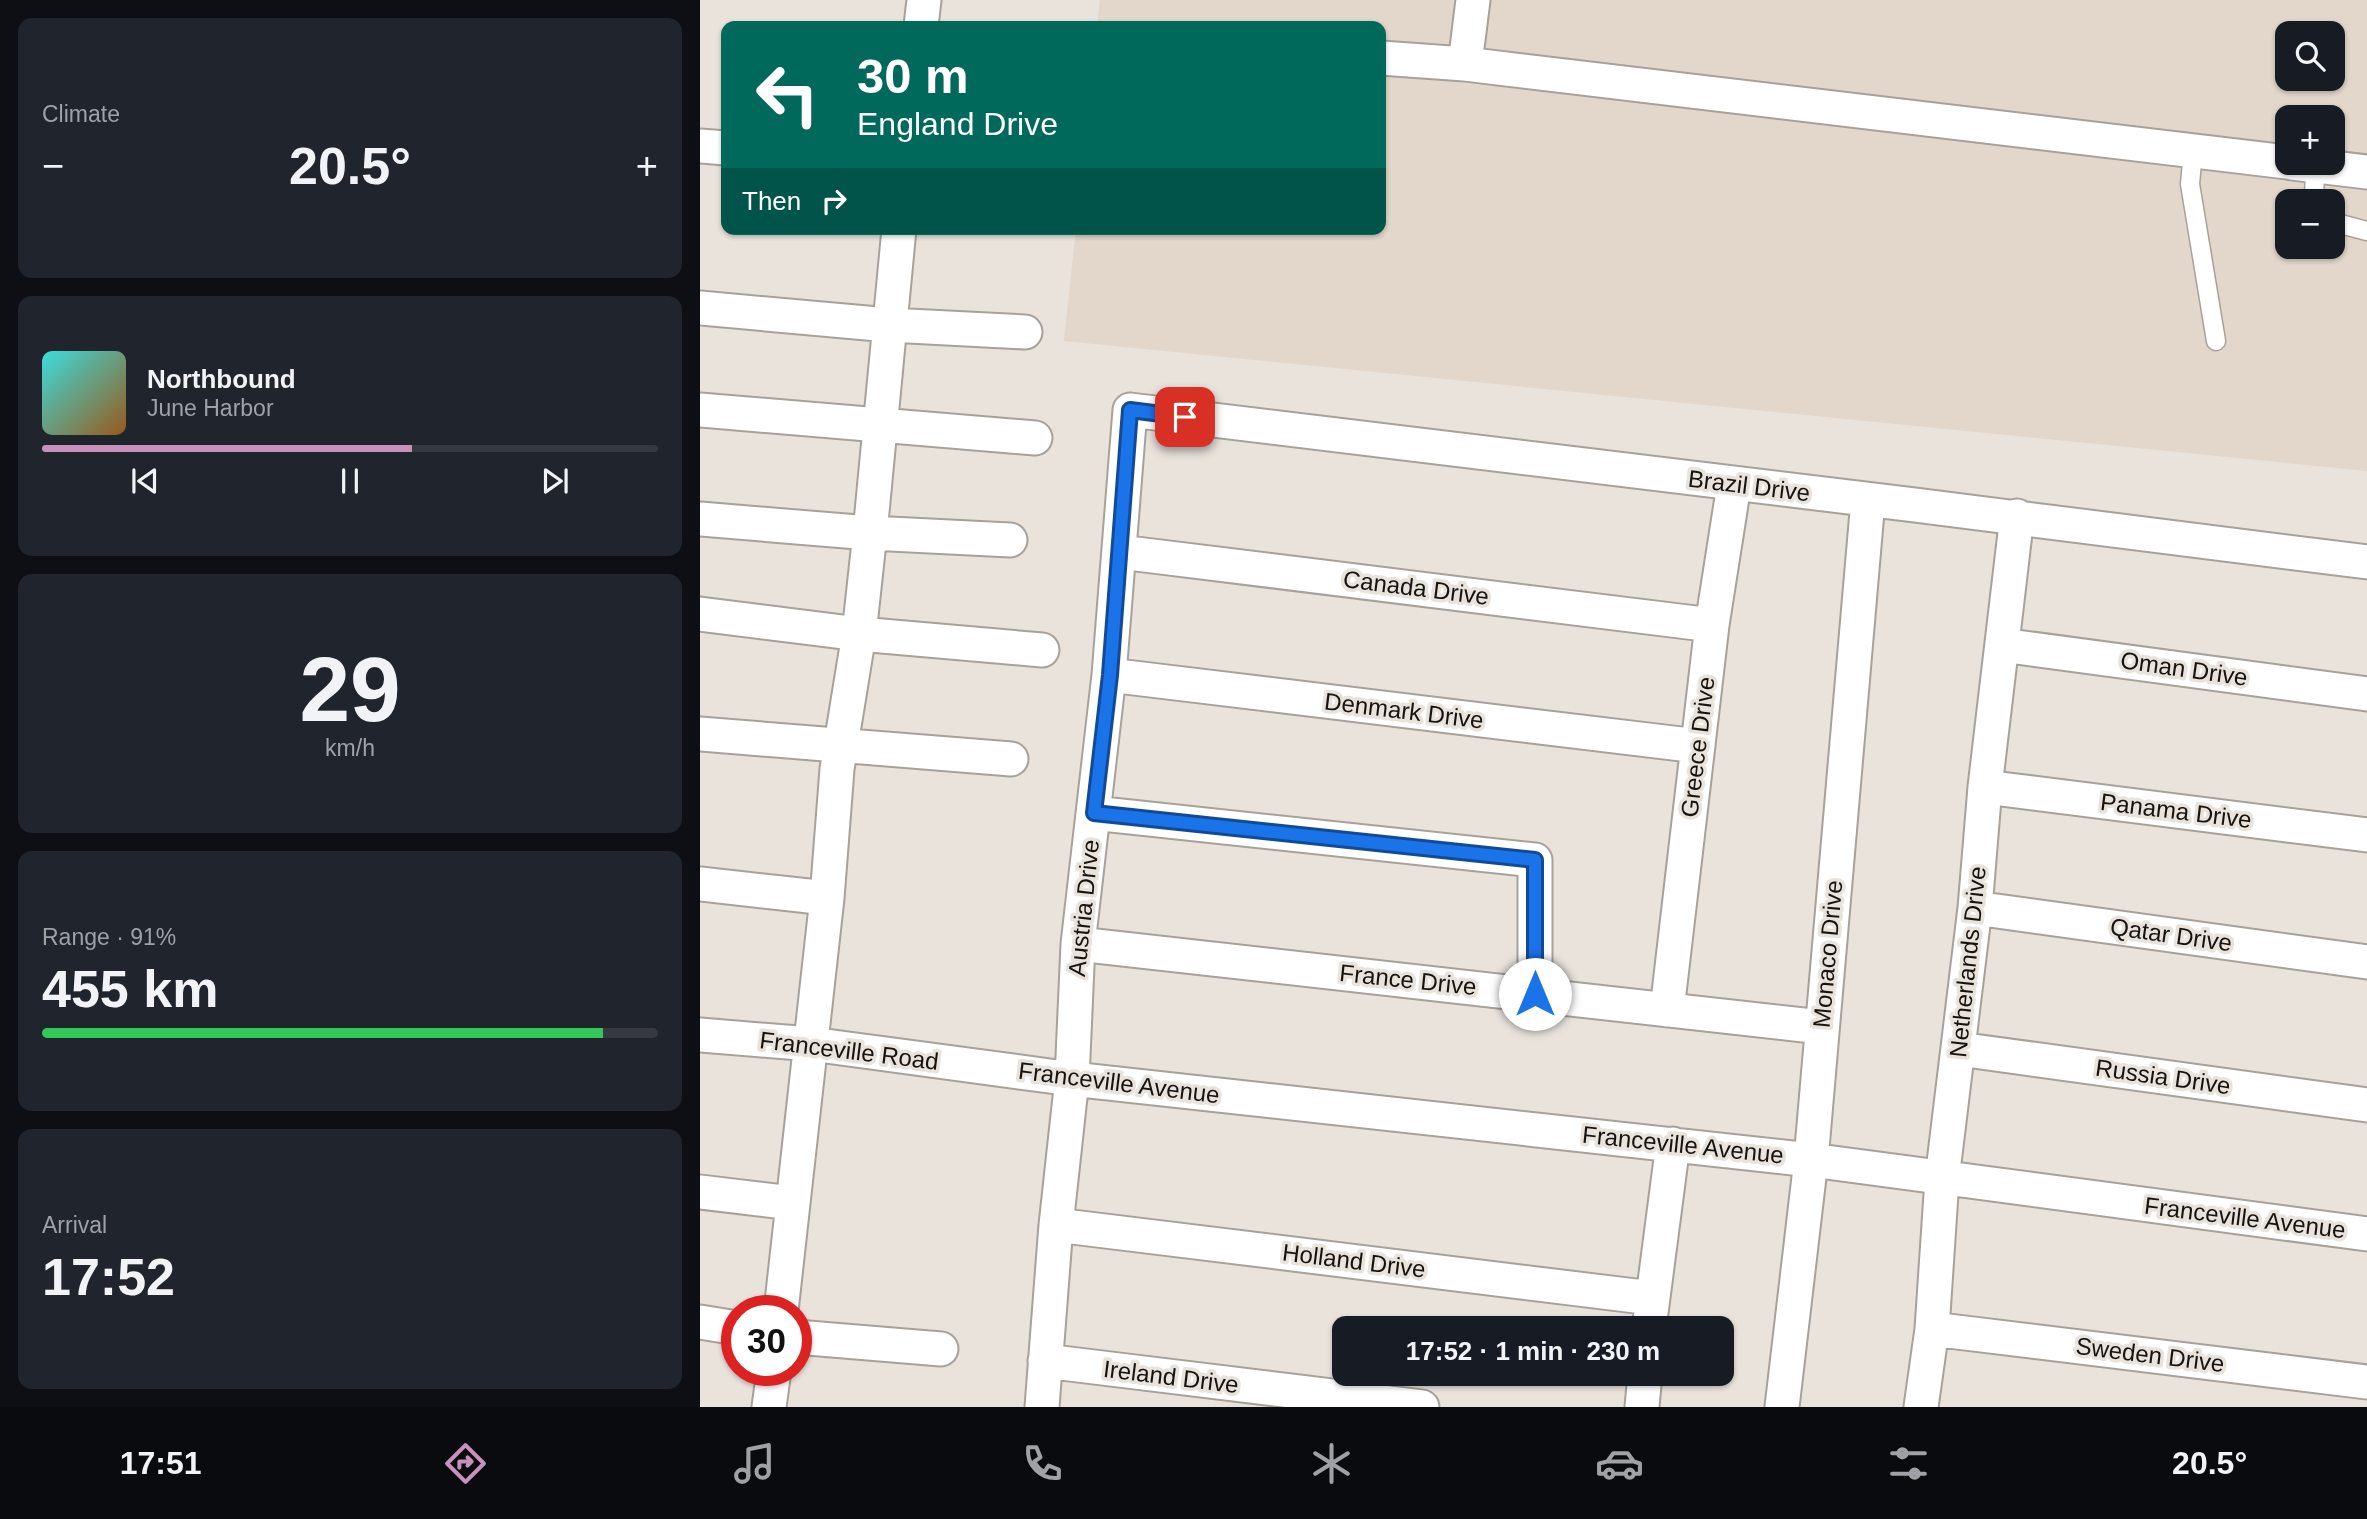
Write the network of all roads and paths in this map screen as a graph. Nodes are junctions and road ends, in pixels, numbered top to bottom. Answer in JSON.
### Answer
{"nodes":[{"id":1,"x":924,"y":0,"type":"edge"},
{"id":2,"x":1473,"y":0,"type":"edge"},
{"id":3,"x":922,"y":21,"type":"edge"},
{"id":4,"x":1386,"y":58,"type":"edge"},
{"id":5,"x":1465,"y":64,"type":"junction"},
{"id":6,"x":700,"y":146,"type":"edge"},
{"id":7,"x":721,"y":148,"type":"edge"},
{"id":8,"x":2193,"y":151,"type":"junction"},
{"id":9,"x":2275,"y":161,"type":"edge"},
{"id":10,"x":2345,"y":169,"type":"edge"},
{"id":11,"x":2367,"y":172,"type":"edge"},
{"id":12,"x":2345,"y":225,"type":"edge"},
{"id":13,"x":2367,"y":231,"type":"edge"},
{"id":14,"x":899,"y":235,"type":"edge"},
{"id":15,"x":700,"y":307,"type":"edge"},
{"id":16,"x":889,"y":325,"type":"junction"},
{"id":17,"x":1025,"y":332,"type":"dead end"},
{"id":18,"x":2216,"y":341,"type":"dead end"},
{"id":19,"x":700,"y":410,"type":"edge"},
{"id":20,"x":1130,"y":410,"type":"joint"},
{"id":21,"x":882,"y":424,"type":"junction"},
{"id":22,"x":1035,"y":438,"type":"dead end"},
{"id":23,"x":1734,"y":485,"type":"junction"},
{"id":24,"x":1868,"y":500,"type":"junction"},
{"id":25,"x":2017,"y":516,"type":"junction"},
{"id":26,"x":700,"y":519,"type":"edge"},
{"id":27,"x":870,"y":533,"type":"junction"},
{"id":28,"x":1010,"y":540,"type":"dead end"},
{"id":29,"x":1120,"y":552,"type":"junction"},
{"id":30,"x":2367,"y":562,"type":"edge"},
{"id":31,"x":700,"y":614,"type":"edge"},
{"id":32,"x":1712,"y":625,"type":"junction"},
{"id":33,"x":859,"y":634,"type":"junction"},
{"id":34,"x":2002,"y":645,"type":"junction"},
{"id":35,"x":1042,"y":650,"type":"dead end"},
{"id":36,"x":1110,"y":675,"type":"junction"},
{"id":37,"x":2367,"y":694,"type":"edge"},
{"id":38,"x":700,"y":734,"type":"edge"},
{"id":39,"x":842,"y":745,"type":"junction"},
{"id":40,"x":1698,"y":746,"type":"junction"},
{"id":41,"x":1011,"y":759,"type":"dead end"},
{"id":42,"x":1985,"y":787,"type":"junction"},
{"id":43,"x":1094,"y":813,"type":"junction"},
{"id":44,"x":2367,"y":835,"type":"edge"},
{"id":45,"x":700,"y":884,"type":"edge"},
{"id":46,"x":827,"y":898,"type":"junction"},
{"id":47,"x":1975,"y":908,"type":"junction"},
{"id":48,"x":1078,"y":944,"type":"junction"},
{"id":49,"x":2367,"y":962,"type":"edge"},
{"id":50,"x":1535,"y":994,"type":"junction"},
{"id":51,"x":1667,"y":1010,"type":"junction"},
{"id":52,"x":1821,"y":1027,"type":"junction"},
{"id":53,"x":700,"y":1035,"type":"edge"},
{"id":54,"x":811,"y":1044,"type":"junction"},
{"id":55,"x":1959,"y":1049,"type":"junction"},
{"id":56,"x":998,"y":1069,"type":"joint"},
{"id":57,"x":1072,"y":1079,"type":"junction"},
{"id":58,"x":2367,"y":1105,"type":"edge"},
{"id":59,"x":1673,"y":1144,"type":"junction"},
{"id":60,"x":1811,"y":1160,"type":"junction"},
{"id":61,"x":1942,"y":1178,"type":"junction"},
{"id":62,"x":700,"y":1192,"type":"edge"},
{"id":63,"x":792,"y":1203,"type":"junction"},
{"id":64,"x":1056,"y":1225,"type":"junction"},
{"id":65,"x":2367,"y":1234,"type":"edge"},
{"id":66,"x":783,"y":1295,"type":"edge"},
{"id":67,"x":1651,"y":1313,"type":"edge"},
{"id":68,"x":700,"y":1322,"type":"edge"},
{"id":69,"x":721,"y":1325,"type":"edge"},
{"id":70,"x":1932,"y":1329,"type":"junction"},
{"id":71,"x":812,"y":1338,"type":"edge"},
{"id":72,"x":941,"y":1349,"type":"dead end"},
{"id":73,"x":1045,"y":1361,"type":"junction"},
{"id":74,"x":2367,"y":1382,"type":"edge"},
{"id":75,"x":772,"y":1386,"type":"edge"},
{"id":76,"x":1644,"y":1386,"type":"edge"},
{"id":77,"x":769,"y":1407,"type":"edge"},
{"id":78,"x":1042,"y":1407,"type":"edge"},
{"id":79,"x":1422,"y":1407,"type":"edge"},
{"id":80,"x":1642,"y":1407,"type":"edge"},
{"id":81,"x":1782,"y":1407,"type":"edge"},
{"id":82,"x":1921,"y":1407,"type":"edge"}],
"edges":[{"from":1,"to":3,"type":"street"},
{"from":2,"to":5,"type":"street"},
{"from":4,"to":5,"type":"street"},
{"from":5,"to":8,"type":"street"},
{"from":6,"to":7,"type":"street"},
{"from":8,"to":9,"type":"street"},
{"from":8,"to":18,"type":"lane"},
{"from":10,"to":11,"type":"street"},
{"from":12,"to":13,"type":"lane"},
{"from":14,"to":16,"type":"street"},
{"from":15,"to":16,"type":"street"},
{"from":16,"to":17,"type":"street"},
{"from":16,"to":21,"type":"street"},
{"from":19,"to":21,"type":"street"},
{"from":20,"to":23,"type":"street","name":"Brazil Drive"},
{"from":20,"to":29,"type":"street","name":"Austria Drive"},
{"from":21,"to":22,"type":"street"},
{"from":21,"to":27,"type":"street"},
{"from":23,"to":24,"type":"street","name":"Brazil Drive"},
{"from":23,"to":32,"type":"street","name":"Greece Drive"},
{"from":24,"to":25,"type":"street","name":"Brazil Drive"},
{"from":24,"to":52,"type":"street","name":"Monaco Drive"},
{"from":25,"to":30,"type":"street","name":"Brazil Drive"},
{"from":25,"to":34,"type":"street","name":"Netherlands Drive"},
{"from":26,"to":27,"type":"street"},
{"from":27,"to":28,"type":"street"},
{"from":27,"to":33,"type":"street"},
{"from":29,"to":32,"type":"street","name":"Canada Drive"},
{"from":29,"to":36,"type":"street","name":"Austria Drive"},
{"from":31,"to":33,"type":"street"},
{"from":32,"to":40,"type":"street","name":"Greece Drive"},
{"from":33,"to":35,"type":"street"},
{"from":33,"to":39,"type":"street"},
{"from":34,"to":37,"type":"street","name":"Oman Drive"},
{"from":34,"to":42,"type":"street","name":"Netherlands Drive"},
{"from":36,"to":40,"type":"street","name":"Denmark Drive"},
{"from":36,"to":43,"type":"street","name":"Austria Drive"},
{"from":38,"to":39,"type":"street"},
{"from":39,"to":41,"type":"street"},
{"from":39,"to":46,"type":"street"},
{"from":40,"to":51,"type":"street","name":"Greece Drive"},
{"from":42,"to":44,"type":"street","name":"Panama Drive"},
{"from":42,"to":47,"type":"street","name":"Netherlands Drive"},
{"from":43,"to":48,"type":"street","name":"Austria Drive"},
{"from":43,"to":50,"type":"street"},
{"from":45,"to":46,"type":"street"},
{"from":46,"to":54,"type":"street"},
{"from":47,"to":49,"type":"street","name":"Qatar Drive"},
{"from":47,"to":55,"type":"street","name":"Netherlands Drive"},
{"from":48,"to":50,"type":"street","name":"France Drive"},
{"from":48,"to":57,"type":"street","name":"Austria Drive"},
{"from":50,"to":51,"type":"street","name":"France Drive"},
{"from":51,"to":52,"type":"street","name":"France Drive"},
{"from":52,"to":60,"type":"street","name":"Monaco Drive"},
{"from":53,"to":54,"type":"street","name":"Franceville Road"},
{"from":54,"to":56,"type":"street","name":"Franceville Road"},
{"from":54,"to":63,"type":"street"},
{"from":55,"to":58,"type":"street","name":"Russia Drive"},
{"from":55,"to":61,"type":"street","name":"Netherlands Drive"},
{"from":56,"to":57,"type":"street","name":"Franceville Avenue"},
{"from":57,"to":59,"type":"street","name":"Franceville Avenue"},
{"from":57,"to":64,"type":"street","name":"Austria Drive"},
{"from":59,"to":60,"type":"street","name":"Franceville Avenue"},
{"from":59,"to":67,"type":"street"},
{"from":60,"to":61,"type":"street","name":"Franceville Avenue"},
{"from":60,"to":81,"type":"street","name":"Monaco Drive"},
{"from":61,"to":65,"type":"street","name":"Franceville Avenue"},
{"from":61,"to":70,"type":"street","name":"Netherlands Drive"},
{"from":62,"to":63,"type":"street"},
{"from":63,"to":66,"type":"street"},
{"from":64,"to":67,"type":"street","name":"Holland Drive"},
{"from":64,"to":73,"type":"street","name":"Austria Drive"},
{"from":68,"to":69,"type":"street"},
{"from":70,"to":74,"type":"street","name":"Sweden Drive"},
{"from":70,"to":82,"type":"street","name":"Netherlands Drive"},
{"from":71,"to":72,"type":"street"},
{"from":73,"to":78,"type":"street","name":"Austria Drive"},
{"from":73,"to":79,"type":"street","name":"Ireland Drive"},
{"from":75,"to":77,"type":"street"},
{"from":76,"to":80,"type":"street"}]}
